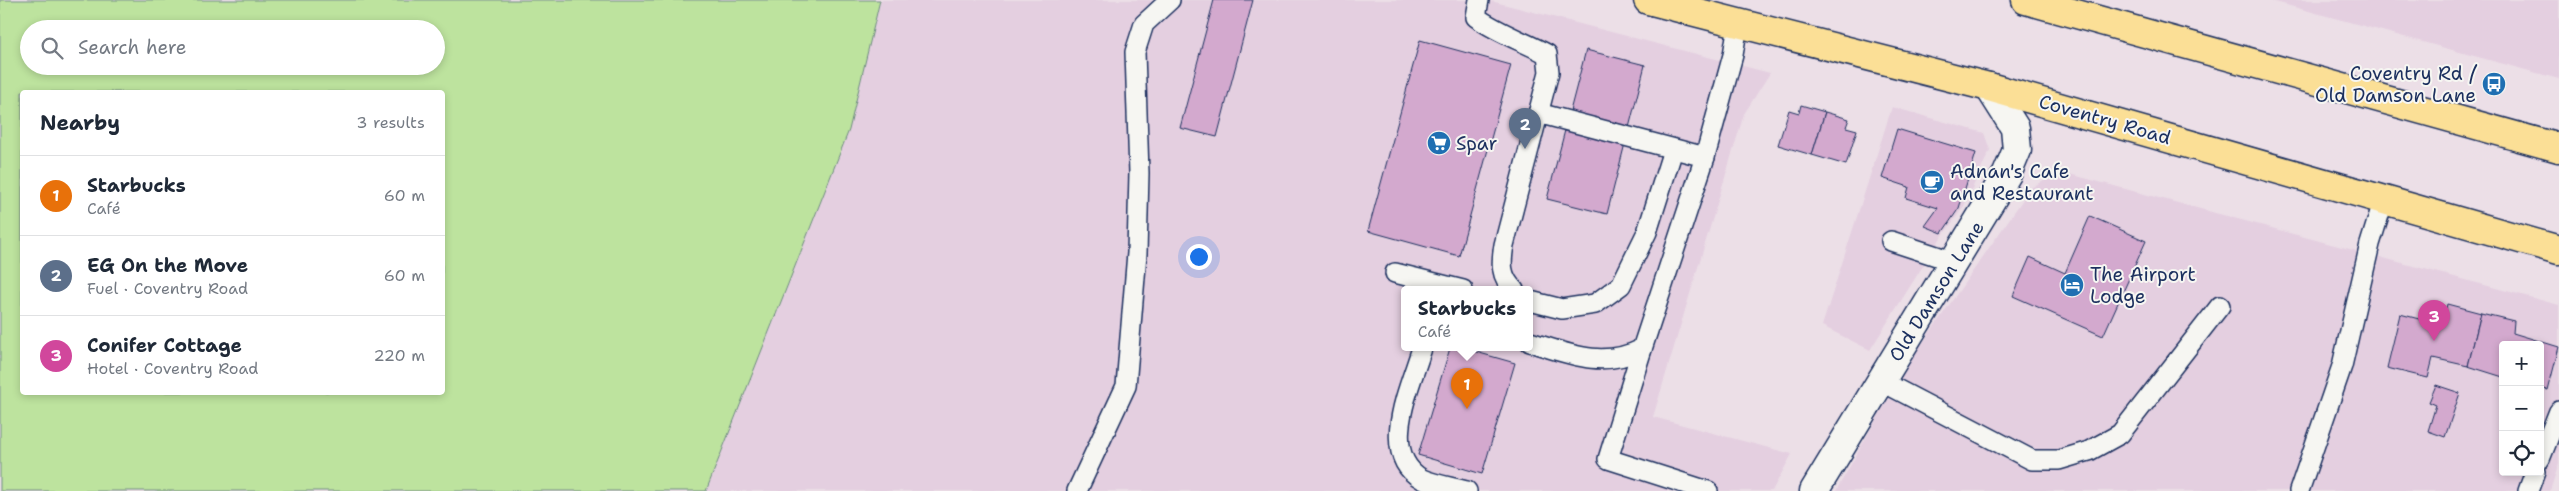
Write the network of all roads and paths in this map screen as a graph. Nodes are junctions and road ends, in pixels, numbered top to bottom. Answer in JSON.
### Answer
{"nodes":[{"id":1,"x":1170,"y":0,"type":"edge"},
{"id":2,"x":1479,"y":0,"type":"edge"},
{"id":3,"x":1648,"y":0,"type":"edge"},
{"id":4,"x":2026,"y":0,"type":"edge"},
{"id":5,"x":1738,"y":24,"type":"junction"},
{"id":6,"x":1989,"y":87,"type":"junction"},
{"id":7,"x":1538,"y":113,"type":"junction"},
{"id":8,"x":2559,"y":148,"type":"edge"},
{"id":9,"x":1673,"y":150,"type":"junction"},
{"id":10,"x":1705,"y":157,"type":"junction"},
{"id":11,"x":2384,"y":199,"type":"junction"},
{"id":12,"x":1891,"y":241,"type":"dead end"},
{"id":13,"x":2559,"y":250,"type":"edge"},
{"id":14,"x":1955,"y":262,"type":"junction"},
{"id":15,"x":1395,"y":273,"type":"dead end"},
{"id":16,"x":1447,"y":286,"type":"edge"},
{"id":17,"x":1505,"y":286,"type":"edge"},
{"id":18,"x":1533,"y":302,"type":"edge"},
{"id":19,"x":2220,"y":306,"type":"dead end"},
{"id":20,"x":1533,"y":343,"type":"edge"},
{"id":21,"x":1642,"y":349,"type":"junction"},
{"id":22,"x":1421,"y":351,"type":"edge"},
{"id":23,"x":1881,"y":381,"type":"junction"},
{"id":24,"x":2559,"y":411,"type":"edge"},
{"id":25,"x":2544,"y":449,"type":"edge"},
{"id":26,"x":2534,"y":476,"type":"edge"},
{"id":27,"x":1077,"y":491,"type":"edge"},
{"id":28,"x":1467,"y":491,"type":"edge"},
{"id":29,"x":1708,"y":491,"type":"edge"},
{"id":30,"x":1814,"y":491,"type":"edge"},
{"id":31,"x":2299,"y":491,"type":"edge"},
{"id":32,"x":2528,"y":491,"type":"edge"}],
"edges":[{"from":1,"to":27,"type":"lane"},
{"from":2,"to":7,"type":"lane"},
{"from":3,"to":5,"type":"highway","name":"Coventry Road"},
{"from":4,"to":8,"type":"highway"},
{"from":5,"to":6,"type":"highway","name":"Coventry Road"},
{"from":5,"to":10,"type":"lane"},
{"from":6,"to":11,"type":"highway","name":"Coventry Road"},
{"from":6,"to":14,"type":"street","name":"Old Damson Lane"},
{"from":7,"to":9,"type":"lane"},
{"from":7,"to":17,"type":"lane"},
{"from":9,"to":10,"type":"lane"},
{"from":9,"to":18,"type":"lane"},
{"from":10,"to":21,"type":"lane"},
{"from":11,"to":13,"type":"highway","name":"Coventry Road"},
{"from":11,"to":31,"type":"lane"},
{"from":12,"to":14,"type":"lane"},
{"from":14,"to":23,"type":"street","name":"Old Damson Lane"},
{"from":15,"to":16,"type":"lane"},
{"from":19,"to":23,"type":"lane"},
{"from":20,"to":21,"type":"lane"},
{"from":21,"to":29,"type":"lane"},
{"from":22,"to":28,"type":"lane"},
{"from":23,"to":30,"type":"street","name":"Old Damson Lane"},
{"from":24,"to":25,"type":"lane"},
{"from":26,"to":32,"type":"lane"}]}
